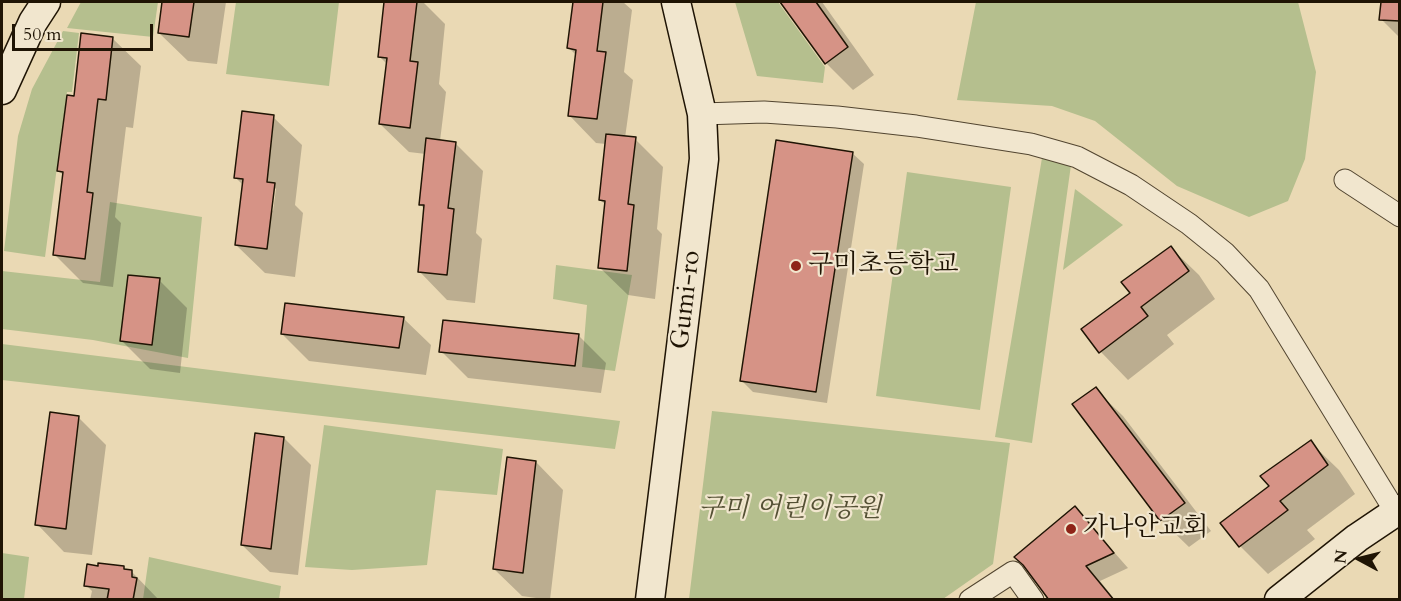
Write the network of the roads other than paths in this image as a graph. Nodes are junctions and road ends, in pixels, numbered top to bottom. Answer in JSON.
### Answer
{"nodes":[{"id":1,"x":46,"y":2,"type":"edge"},
{"id":2,"x":676,"y":2,"type":"edge"},
{"id":3,"x":2,"y":90,"type":"edge"},
{"id":4,"x":702,"y":114,"type":"junction"},
{"id":5,"x":1345,"y":180,"type":"dead end"},
{"id":6,"x":1400,"y":216,"type":"edge"},
{"id":7,"x":1397,"y":510,"type":"edge"},
{"id":8,"x":650,"y":600,"type":"edge"},
{"id":9,"x":970,"y":600,"type":"edge"},
{"id":10,"x":1033,"y":600,"type":"edge"},
{"id":11,"x":1279,"y":600,"type":"edge"}],
"edges":[{"from":1,"to":3,"type":"street"},
{"from":2,"to":4,"type":"street","name":"Gumi-ro"},
{"from":4,"to":7,"type":"street"},
{"from":4,"to":8,"type":"street","name":"Gumi-ro"},
{"from":5,"to":6,"type":"street"},
{"from":7,"to":11,"type":"street"},
{"from":9,"to":10,"type":"street"}]}
